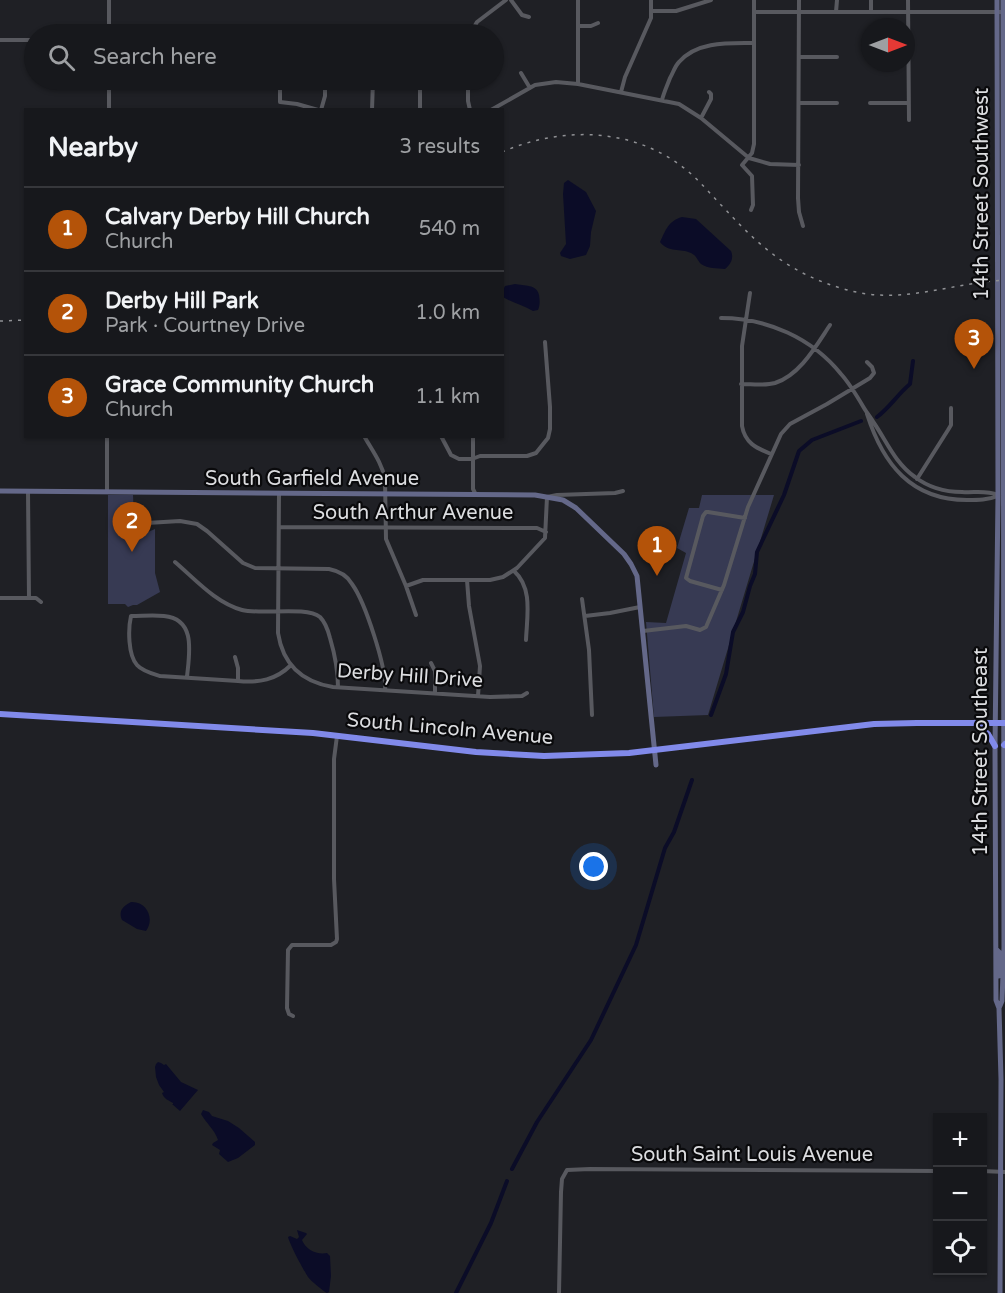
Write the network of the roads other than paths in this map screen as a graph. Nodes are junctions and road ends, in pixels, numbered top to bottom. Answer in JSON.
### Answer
{"nodes":[{"id":1,"x":110,"y":0,"type":"edge"},
{"id":2,"x":506,"y":0,"type":"edge"},
{"id":3,"x":511,"y":0,"type":"edge"},
{"id":4,"x":578,"y":0,"type":"edge"},
{"id":5,"x":651,"y":0,"type":"edge"},
{"id":6,"x":711,"y":0,"type":"edge"},
{"id":7,"x":754,"y":0,"type":"edge"},
{"id":8,"x":799,"y":0,"type":"edge"},
{"id":9,"x":837,"y":0,"type":"edge"},
{"id":10,"x":871,"y":0,"type":"edge"},
{"id":11,"x":908,"y":0,"type":"edge"},
{"id":12,"x":997,"y":0,"type":"edge"},
{"id":13,"x":1003,"y":0,"type":"edge"},
{"id":14,"x":651,"y":11,"type":"junction"},
{"id":15,"x":754,"y":12,"type":"junction"},
{"id":16,"x":799,"y":12,"type":"junction"},
{"id":17,"x":836,"y":12,"type":"junction"},
{"id":18,"x":871,"y":12,"type":"junction"},
{"id":19,"x":908,"y":12,"type":"junction"},
{"id":20,"x":1000,"y":12,"type":"junction"},
{"id":21,"x":529,"y":17,"type":"dead end"},
{"id":22,"x":908,"y":18,"type":"edge"},
{"id":23,"x":598,"y":23,"type":"dead end"},
{"id":24,"x":109,"y":24,"type":"edge"},
{"id":25,"x":476,"y":24,"type":"edge"},
{"id":26,"x":578,"y":26,"type":"junction"},
{"id":27,"x":0,"y":40,"type":"edge"},
{"id":28,"x":24,"y":40,"type":"edge"},
{"id":29,"x":754,"y":44,"type":"junction"},
{"id":30,"x":799,"y":57,"type":"junction"},
{"id":31,"x":837,"y":57,"type":"dead end"},
{"id":32,"x":1002,"y":63,"type":"edge"},
{"id":33,"x":907,"y":72,"type":"edge"},
{"id":34,"x":521,"y":73,"type":"dead end"},
{"id":35,"x":578,"y":84,"type":"junction"},
{"id":36,"x":530,"y":88,"type":"junction"},
{"id":37,"x":109,"y":90,"type":"edge"},
{"id":38,"x":280,"y":90,"type":"edge"},
{"id":39,"x":325,"y":90,"type":"edge"},
{"id":40,"x":372,"y":90,"type":"edge"},
{"id":41,"x":420,"y":90,"type":"edge"},
{"id":42,"x":468,"y":90,"type":"edge"},
{"id":43,"x":621,"y":92,"type":"junction"},
{"id":44,"x":709,"y":92,"type":"dead end"},
{"id":45,"x":662,"y":100,"type":"junction"},
{"id":46,"x":799,"y":103,"type":"junction"},
{"id":47,"x":837,"y":103,"type":"dead end"},
{"id":48,"x":870,"y":103,"type":"dead end"},
{"id":49,"x":908,"y":103,"type":"junction"},
{"id":50,"x":109,"y":108,"type":"edge"},
{"id":51,"x":312,"y":108,"type":"edge"},
{"id":52,"x":320,"y":108,"type":"edge"},
{"id":53,"x":372,"y":108,"type":"edge"},
{"id":54,"x":420,"y":108,"type":"edge"},
{"id":55,"x":470,"y":108,"type":"edge"},
{"id":56,"x":495,"y":108,"type":"edge"},
{"id":57,"x":701,"y":118,"type":"junction"},
{"id":58,"x":909,"y":120,"type":"dead end"},
{"id":59,"x":749,"y":158,"type":"junction"},
{"id":60,"x":799,"y":165,"type":"junction"},
{"id":61,"x":751,"y":210,"type":"dead end"},
{"id":62,"x":803,"y":225,"type":"dead end"},
{"id":63,"x":1002,"y":265,"type":"edge"},
{"id":64,"x":750,"y":293,"type":"dead end"},
{"id":65,"x":721,"y":318,"type":"dead end"},
{"id":66,"x":745,"y":320,"type":"junction"},
{"id":67,"x":830,"y":325,"type":"dead end"},
{"id":68,"x":545,"y":342,"type":"dead end"},
{"id":69,"x":814,"y":348,"type":"junction"},
{"id":70,"x":867,"y":362,"type":"dead end"},
{"id":71,"x":1002,"y":363,"type":"edge"},
{"id":72,"x":741,"y":384,"type":"junction"},
{"id":73,"x":852,"y":388,"type":"junction"},
{"id":74,"x":951,"y":408,"type":"dead end"},
{"id":75,"x":866,"y":411,"type":"junction"},
{"id":76,"x":107,"y":438,"type":"edge"},
{"id":77,"x":364,"y":438,"type":"edge"},
{"id":78,"x":442,"y":438,"type":"edge"},
{"id":79,"x":472,"y":438,"type":"edge"},
{"id":80,"x":771,"y":454,"type":"junction"},
{"id":81,"x":472,"y":459,"type":"junction"},
{"id":82,"x":917,"y":479,"type":"junction"},
{"id":83,"x":0,"y":491,"type":"edge"},
{"id":84,"x":28,"y":491,"type":"junction"},
{"id":85,"x":107,"y":491,"type":"junction"},
{"id":86,"x":623,"y":491,"type":"dead end"},
{"id":87,"x":279,"y":494,"type":"junction"},
{"id":88,"x":385,"y":494,"type":"junction"},
{"id":89,"x":476,"y":495,"type":"junction"},
{"id":90,"x":1002,"y":496,"type":"edge"},
{"id":91,"x":547,"y":497,"type":"junction"},
{"id":92,"x":745,"y":518,"type":"junction"},
{"id":93,"x":147,"y":523,"type":"dead end"},
{"id":94,"x":279,"y":527,"type":"junction"},
{"id":95,"x":385,"y":527,"type":"junction"},
{"id":96,"x":546,"y":532,"type":"junction"},
{"id":97,"x":175,"y":562,"type":"dead end"},
{"id":98,"x":279,"y":569,"type":"junction"},
{"id":99,"x":514,"y":570,"type":"junction"},
{"id":100,"x":467,"y":580,"type":"junction"},
{"id":101,"x":406,"y":586,"type":"junction"},
{"id":102,"x":722,"y":590,"type":"junction"},
{"id":103,"x":0,"y":598,"type":"edge"},
{"id":104,"x":29,"y":598,"type":"junction"},
{"id":105,"x":582,"y":599,"type":"dead end"},
{"id":106,"x":41,"y":602,"type":"dead end"},
{"id":107,"x":641,"y":607,"type":"junction"},
{"id":108,"x":1002,"y":609,"type":"edge"},
{"id":109,"x":278,"y":612,"type":"junction"},
{"id":110,"x":416,"y":615,"type":"dead end"},
{"id":111,"x":585,"y":616,"type":"junction"},
{"id":112,"x":643,"y":631,"type":"junction"},
{"id":113,"x":526,"y":640,"type":"dead end"},
{"id":114,"x":234,"y":657,"type":"dead end"},
{"id":115,"x":431,"y":663,"type":"dead end"},
{"id":116,"x":291,"y":665,"type":"junction"},
{"id":117,"x":187,"y":677,"type":"junction"},
{"id":118,"x":238,"y":681,"type":"junction"},
{"id":119,"x":338,"y":687,"type":"junction"},
{"id":120,"x":385,"y":690,"type":"junction"},
{"id":121,"x":435,"y":693,"type":"junction"},
{"id":122,"x":527,"y":693,"type":"dead end"},
{"id":123,"x":478,"y":696,"type":"junction"},
{"id":124,"x":0,"y":714,"type":"edge"},
{"id":125,"x":592,"y":715,"type":"dead end"},
{"id":126,"x":975,"y":723,"type":"junction"},
{"id":127,"x":996,"y":723,"type":"junction"},
{"id":128,"x":1004,"y":723,"type":"edge"},
{"id":129,"x":337,"y":736,"type":"junction"},
{"id":130,"x":1004,"y":744,"type":"edge"},
{"id":131,"x":995,"y":746,"type":"junction"},
{"id":132,"x":654,"y":750,"type":"junction"},
{"id":133,"x":656,"y":765,"type":"dead end"},
{"id":134,"x":995,"y":898,"type":"junction"},
{"id":135,"x":1004,"y":947,"type":"edge"},
{"id":136,"x":996,"y":949,"type":"junction"},
{"id":137,"x":1003,"y":979,"type":"junction"},
{"id":138,"x":999,"y":1008,"type":"junction"},
{"id":139,"x":293,"y":1016,"type":"dead end"},
{"id":140,"x":933,"y":1171,"type":"edge"},
{"id":141,"x":987,"y":1171,"type":"edge"},
{"id":142,"x":1003,"y":1172,"type":"edge"},
{"id":143,"x":559,"y":1293,"type":"edge"},
{"id":144,"x":1000,"y":1293,"type":"edge"}],
"edges":[{"from":1,"to":24,"type":"street"},
{"from":2,"to":25,"type":"street"},
{"from":3,"to":21,"type":"street"},
{"from":4,"to":26,"type":"street"},
{"from":5,"to":14,"type":"street"},
{"from":6,"to":14,"type":"street"},
{"from":7,"to":15,"type":"street"},
{"from":8,"to":16,"type":"street"},
{"from":9,"to":17,"type":"street"},
{"from":10,"to":18,"type":"street"},
{"from":11,"to":19,"type":"street"},
{"from":12,"to":20,"type":"main road","name":"14th Street Southwest"},
{"from":13,"to":20,"type":"main road","name":"14th Street Southwest"},
{"from":14,"to":43,"type":"street"},
{"from":15,"to":16,"type":"street"},
{"from":15,"to":29,"type":"street"},
{"from":16,"to":17,"type":"street"},
{"from":16,"to":30,"type":"street"},
{"from":17,"to":18,"type":"street"},
{"from":18,"to":19,"type":"street"},
{"from":19,"to":20,"type":"street"},
{"from":19,"to":22,"type":"street"},
{"from":20,"to":32,"type":"main road","name":"14th Street Southwest"},
{"from":23,"to":26,"type":"street"},
{"from":26,"to":35,"type":"street"},
{"from":27,"to":28,"type":"street"},
{"from":29,"to":45,"type":"street"},
{"from":29,"to":59,"type":"street"},
{"from":30,"to":31,"type":"street"},
{"from":30,"to":46,"type":"street"},
{"from":32,"to":63,"type":"main road","name":"14th Street Southwest"},
{"from":33,"to":49,"type":"street"},
{"from":34,"to":36,"type":"street"},
{"from":35,"to":36,"type":"street"},
{"from":35,"to":43,"type":"street"},
{"from":36,"to":56,"type":"street"},
{"from":37,"to":50,"type":"street"},
{"from":38,"to":51,"type":"street"},
{"from":39,"to":52,"type":"street"},
{"from":40,"to":53,"type":"street"},
{"from":41,"to":54,"type":"street"},
{"from":42,"to":55,"type":"street"},
{"from":43,"to":45,"type":"street"},
{"from":44,"to":57,"type":"street"},
{"from":45,"to":57,"type":"street"},
{"from":46,"to":47,"type":"street"},
{"from":46,"to":60,"type":"street"},
{"from":48,"to":49,"type":"street"},
{"from":49,"to":58,"type":"street"},
{"from":57,"to":59,"type":"street"},
{"from":59,"to":60,"type":"street"},
{"from":59,"to":61,"type":"street"},
{"from":60,"to":62,"type":"street"},
{"from":63,"to":71,"type":"main road","name":"14th Street Southwest"},
{"from":64,"to":66,"type":"street"},
{"from":65,"to":66,"type":"street"},
{"from":66,"to":69,"type":"street"},
{"from":66,"to":72,"type":"street"},
{"from":67,"to":69,"type":"street"},
{"from":68,"to":81,"type":"street"},
{"from":69,"to":72,"type":"street"},
{"from":69,"to":73,"type":"street"},
{"from":70,"to":73,"type":"street"},
{"from":71,"to":90,"type":"main road","name":"14th Street Southwest"},
{"from":72,"to":80,"type":"street"},
{"from":73,"to":75,"type":"street"},
{"from":73,"to":80,"type":"street"},
{"from":74,"to":82,"type":"street"},
{"from":75,"to":82,"type":"street"},
{"from":75,"to":90,"type":"street"},
{"from":76,"to":85,"type":"street"},
{"from":77,"to":88,"type":"street"},
{"from":78,"to":81,"type":"street"},
{"from":79,"to":81,"type":"street"},
{"from":80,"to":92,"type":"street"},
{"from":81,"to":89,"type":"street"},
{"from":82,"to":90,"type":"street"},
{"from":83,"to":84,"type":"main road","name":"South Garfield Avenue"},
{"from":84,"to":85,"type":"main road","name":"South Garfield Avenue"},
{"from":84,"to":104,"type":"street"},
{"from":85,"to":87,"type":"main road","name":"South Garfield Avenue"},
{"from":86,"to":91,"type":"street","name":"South Garfield Avenue"},
{"from":87,"to":88,"type":"main road","name":"South Garfield Avenue"},
{"from":87,"to":94,"type":"street"},
{"from":88,"to":89,"type":"main road","name":"South Garfield Avenue"},
{"from":88,"to":95,"type":"street"},
{"from":89,"to":91,"type":"main road","name":"South Garfield Avenue"},
{"from":90,"to":108,"type":"main road","name":"14th Street Southeast"},
{"from":91,"to":96,"type":"street"},
{"from":91,"to":107,"type":"main road"},
{"from":92,"to":102,"type":"street"},
{"from":92,"to":102,"type":"street"},
{"from":93,"to":98,"type":"street"},
{"from":94,"to":95,"type":"street","name":"South Arthur Avenue"},
{"from":94,"to":98,"type":"street"},
{"from":95,"to":96,"type":"street","name":"South Arthur Avenue"},
{"from":95,"to":101,"type":"street"},
{"from":96,"to":99,"type":"street"},
{"from":97,"to":109,"type":"street"},
{"from":98,"to":109,"type":"street"},
{"from":98,"to":120,"type":"street"},
{"from":99,"to":100,"type":"street"},
{"from":99,"to":113,"type":"street"},
{"from":100,"to":101,"type":"street"},
{"from":100,"to":123,"type":"street"},
{"from":101,"to":110,"type":"street"},
{"from":102,"to":112,"type":"street"},
{"from":103,"to":104,"type":"street"},
{"from":104,"to":106,"type":"street"},
{"from":105,"to":111,"type":"street"},
{"from":107,"to":111,"type":"street"},
{"from":107,"to":112,"type":"main road"},
{"from":108,"to":127,"type":"main road","name":"14th Street Southeast"},
{"from":108,"to":128,"type":"main road","name":"14th Street Southeast"},
{"from":109,"to":116,"type":"street"},
{"from":109,"to":119,"type":"street"},
{"from":111,"to":125,"type":"street"},
{"from":112,"to":132,"type":"main road"},
{"from":114,"to":118,"type":"street"},
{"from":115,"to":121,"type":"street"},
{"from":116,"to":118,"type":"street"},
{"from":116,"to":119,"type":"street","name":"Derby Hill Drive"},
{"from":117,"to":117,"type":"street"},
{"from":117,"to":118,"type":"street"},
{"from":119,"to":120,"type":"street","name":"Derby Hill Drive"},
{"from":120,"to":121,"type":"street","name":"Derby Hill Drive"},
{"from":121,"to":123,"type":"street","name":"Derby Hill Drive"},
{"from":122,"to":123,"type":"street","name":"Derby Hill Drive"},
{"from":124,"to":129,"type":"highway","name":"South Lincoln Avenue"},
{"from":126,"to":127,"type":"highway","name":"South Lincoln Avenue"},
{"from":126,"to":131,"type":"highway"},
{"from":126,"to":132,"type":"highway","name":"South Lincoln Avenue"},
{"from":127,"to":128,"type":"highway","name":"South Lincoln Avenue"},
{"from":127,"to":131,"type":"main road","name":"14th Street Southeast"},
{"from":128,"to":130,"type":"main road","name":"14th Street Southeast"},
{"from":129,"to":132,"type":"highway","name":"South Lincoln Avenue"},
{"from":129,"to":139,"type":"street"},
{"from":130,"to":135,"type":"main road","name":"14th Street Southeast"},
{"from":131,"to":134,"type":"main road","name":"14th Street Southeast"},
{"from":132,"to":133,"type":"main road"},
{"from":134,"to":135,"type":"main road"},
{"from":134,"to":136,"type":"main road","name":"14th Street Southeast"},
{"from":135,"to":137,"type":"main road","name":"14th Street Southeast"},
{"from":136,"to":137,"type":"main road"},
{"from":136,"to":138,"type":"main road","name":"14th Street Southeast"},
{"from":137,"to":138,"type":"main road","name":"14th Street Southeast"},
{"from":138,"to":142,"type":"main road","name":"14th Street Southeast"},
{"from":140,"to":143,"type":"street","name":"South Saint Louis Avenue"},
{"from":141,"to":142,"type":"street"},
{"from":142,"to":144,"type":"main road","name":"14th Street Southeast"}]}
